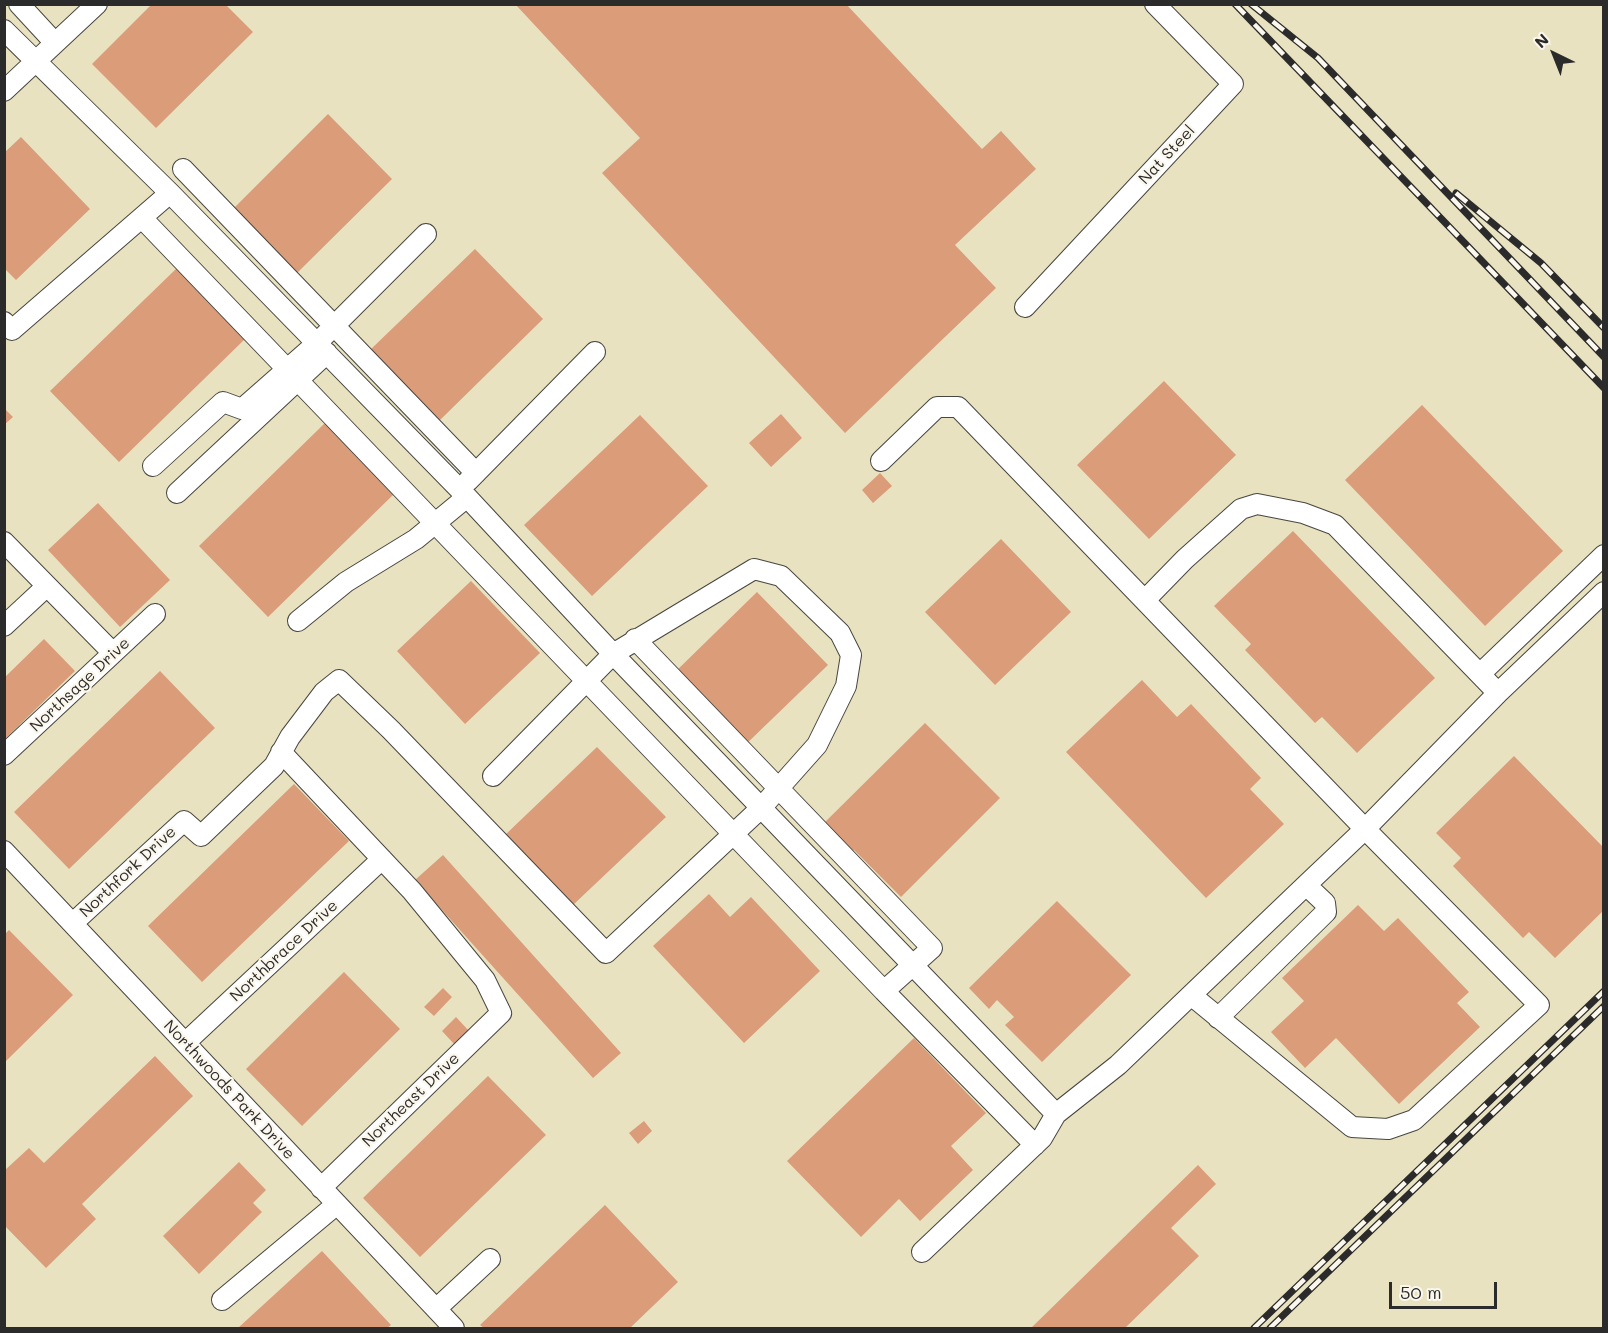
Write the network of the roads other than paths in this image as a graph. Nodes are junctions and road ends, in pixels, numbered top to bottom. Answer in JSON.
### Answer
{"nodes":[{"id":1,"x":19,"y":4,"type":"edge"},
{"id":2,"x":97,"y":4,"type":"edge"},
{"id":3,"x":1155,"y":4,"type":"edge"},
{"id":4,"x":4,"y":30,"type":"edge"},
{"id":5,"x":55,"y":43,"type":"junction"},
{"id":6,"x":36,"y":62,"type":"junction"},
{"id":7,"x":4,"y":91,"type":"edge"},
{"id":8,"x":183,"y":169,"type":"dead end"},
{"id":9,"x":171,"y":193,"type":"junction"},
{"id":10,"x":142,"y":218,"type":"junction"},
{"id":11,"x":426,"y":234,"type":"dead end"},
{"id":12,"x":1025,"y":307,"type":"dead end"},
{"id":13,"x":4,"y":322,"type":"edge"},
{"id":14,"x":333,"y":326,"type":"junction"},
{"id":15,"x":322,"y":348,"type":"junction"},
{"id":16,"x":595,"y":352,"type":"dead end"},
{"id":17,"x":292,"y":375,"type":"junction"},
{"id":18,"x":881,"y":461,"type":"dead end"},
{"id":19,"x":153,"y":465,"type":"dead end"},
{"id":20,"x":476,"y":473,"type":"junction"},
{"id":21,"x":463,"y":493,"type":"junction"},
{"id":22,"x":177,"y":494,"type":"dead end"},
{"id":23,"x":435,"y":523,"type":"junction"},
{"id":24,"x":4,"y":542,"type":"edge"},
{"id":25,"x":1604,"y":555,"type":"edge"},
{"id":26,"x":47,"y":586,"type":"junction"},
{"id":27,"x":1604,"y":592,"type":"edge"},
{"id":28,"x":1144,"y":600,"type":"junction"},
{"id":29,"x":155,"y":614,"type":"dead end"},
{"id":30,"x":298,"y":621,"type":"dead end"},
{"id":31,"x":4,"y":626,"type":"edge"},
{"id":32,"x":635,"y":639,"type":"junction"},
{"id":33,"x":113,"y":653,"type":"junction"},
{"id":34,"x":613,"y":654,"type":"junction"},
{"id":35,"x":1480,"y":674,"type":"junction"},
{"id":36,"x":585,"y":680,"type":"junction"},
{"id":37,"x":1498,"y":693,"type":"junction"},
{"id":38,"x":281,"y":752,"type":"junction"},
{"id":39,"x":4,"y":755,"type":"edge"},
{"id":40,"x":493,"y":776,"type":"dead end"},
{"id":41,"x":778,"y":789,"type":"junction"},
{"id":42,"x":761,"y":808,"type":"junction"},
{"id":43,"x":1365,"y":829,"type":"junction"},
{"id":44,"x":734,"y":833,"type":"junction"},
{"id":45,"x":4,"y":851,"type":"edge"},
{"id":46,"x":382,"y":859,"type":"junction"},
{"id":47,"x":1306,"y":885,"type":"junction"},
{"id":48,"x":73,"y":923,"type":"junction"},
{"id":49,"x":912,"y":965,"type":"junction"},
{"id":50,"x":884,"y":991,"type":"junction"},
{"id":51,"x":1191,"y":995,"type":"junction"},
{"id":52,"x":1218,"y":1018,"type":"junction"},
{"id":53,"x":185,"y":1043,"type":"junction"},
{"id":54,"x":1056,"y":1114,"type":"junction"},
{"id":55,"x":1035,"y":1145,"type":"junction"},
{"id":56,"x":321,"y":1188,"type":"junction"},
{"id":57,"x":337,"y":1204,"type":"junction"},
{"id":58,"x":922,"y":1252,"type":"dead end"},
{"id":59,"x":490,"y":1258,"type":"dead end"},
{"id":60,"x":222,"y":1300,"type":"dead end"},
{"id":61,"x":442,"y":1321,"type":"edge"}],
"edges":[{"from":1,"to":5,"type":"street"},
{"from":2,"to":5,"type":"street"},
{"from":3,"to":12,"type":"street","name":"Nat Steel"},
{"from":4,"to":6,"type":"street"},
{"from":5,"to":6,"type":"street"},
{"from":6,"to":7,"type":"street"},
{"from":6,"to":9,"type":"street"},
{"from":8,"to":14,"type":"street"},
{"from":9,"to":10,"type":"street"},
{"from":9,"to":15,"type":"street"},
{"from":10,"to":13,"type":"street"},
{"from":10,"to":17,"type":"street"},
{"from":11,"to":14,"type":"street"},
{"from":14,"to":15,"type":"street"},
{"from":14,"to":20,"type":"street"},
{"from":15,"to":17,"type":"street"},
{"from":15,"to":21,"type":"street"},
{"from":16,"to":20,"type":"street"},
{"from":17,"to":19,"type":"street"},
{"from":17,"to":22,"type":"street"},
{"from":17,"to":23,"type":"street"},
{"from":18,"to":28,"type":"street"},
{"from":20,"to":21,"type":"street"},
{"from":21,"to":23,"type":"street"},
{"from":21,"to":34,"type":"street"},
{"from":23,"to":30,"type":"street"},
{"from":23,"to":36,"type":"street"},
{"from":24,"to":26,"type":"street"},
{"from":25,"to":35,"type":"street"},
{"from":26,"to":31,"type":"street"},
{"from":26,"to":33,"type":"street"},
{"from":27,"to":37,"type":"street"},
{"from":28,"to":35,"type":"street"},
{"from":28,"to":43,"type":"street"},
{"from":29,"to":33,"type":"street","name":"Northsage Drive"},
{"from":32,"to":34,"type":"street"},
{"from":32,"to":41,"type":"street"},
{"from":32,"to":41,"type":"street"},
{"from":33,"to":39,"type":"street","name":"Northsage Drive"},
{"from":34,"to":36,"type":"street"},
{"from":34,"to":42,"type":"street"},
{"from":35,"to":37,"type":"street"},
{"from":36,"to":40,"type":"street"},
{"from":36,"to":44,"type":"street"},
{"from":37,"to":43,"type":"street"},
{"from":38,"to":44,"type":"street"},
{"from":38,"to":46,"type":"street"},
{"from":38,"to":48,"type":"street","name":"Northfork Drive"},
{"from":41,"to":42,"type":"street"},
{"from":41,"to":49,"type":"street"},
{"from":42,"to":44,"type":"street"},
{"from":42,"to":49,"type":"street"},
{"from":43,"to":47,"type":"street"},
{"from":43,"to":52,"type":"street"},
{"from":44,"to":50,"type":"street"},
{"from":45,"to":48,"type":"street","name":"Northwoods Park Drive"},
{"from":46,"to":53,"type":"street","name":"Northbrace Drive"},
{"from":46,"to":56,"type":"street","name":"Northeast Drive"},
{"from":47,"to":51,"type":"street"},
{"from":47,"to":52,"type":"street"},
{"from":48,"to":53,"type":"street","name":"Northwoods Park Drive"},
{"from":49,"to":50,"type":"street"},
{"from":49,"to":54,"type":"street"},
{"from":50,"to":55,"type":"street"},
{"from":51,"to":52,"type":"street"},
{"from":51,"to":54,"type":"street"},
{"from":53,"to":56,"type":"street","name":"Northwoods Park Drive"},
{"from":54,"to":55,"type":"street"},
{"from":55,"to":58,"type":"street"},
{"from":56,"to":57,"type":"street","name":"Northwoods Park Drive"},
{"from":57,"to":60,"type":"street"},
{"from":57,"to":61,"type":"street","name":"Northwoods Park Drive"},
{"from":59,"to":61,"type":"street"}]}
